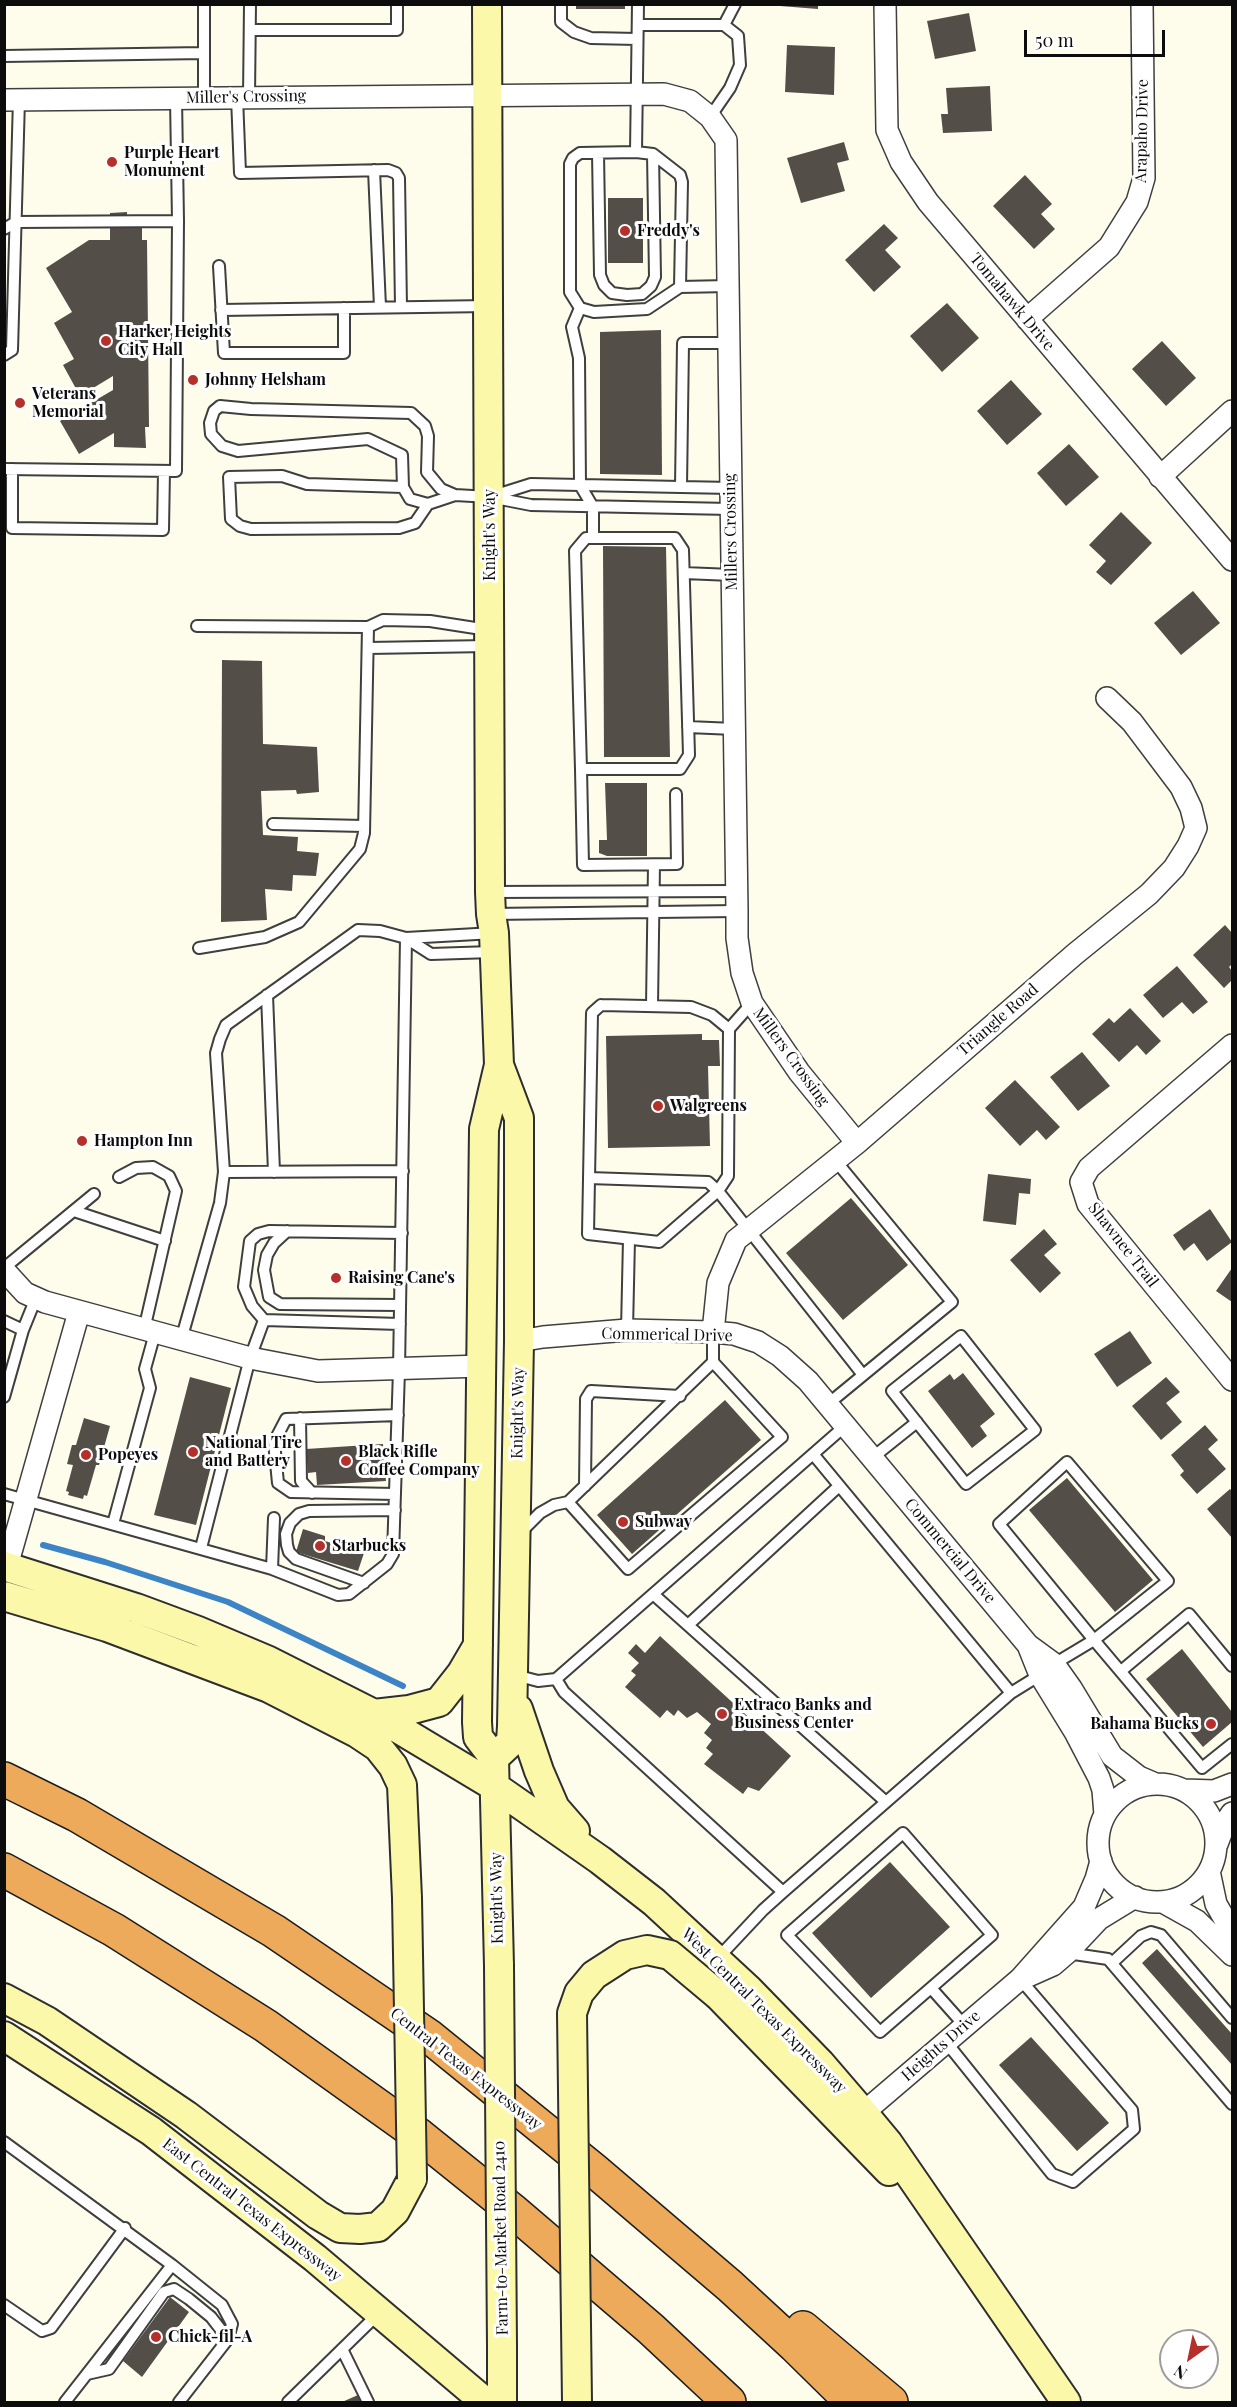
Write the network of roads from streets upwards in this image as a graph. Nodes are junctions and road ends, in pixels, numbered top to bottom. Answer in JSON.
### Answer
{"nodes":[{"id":1,"x":487,"y":4,"type":"edge"},
{"id":2,"x":885,"y":4,"type":"edge"},
{"id":3,"x":1142,"y":4,"type":"edge"},
{"id":4,"x":488,"y":94,"type":"junction"},
{"id":5,"x":12,"y":100,"type":"edge"},
{"id":6,"x":1027,"y":319,"type":"junction"},
{"id":7,"x":1233,"y":411,"type":"edge"},
{"id":8,"x":1160,"y":477,"type":"junction"},
{"id":9,"x":1233,"y":560,"type":"edge"},
{"id":10,"x":1107,"y":698,"type":"dead end"},
{"id":11,"x":1233,"y":1045,"type":"edge"},
{"id":12,"x":499,"y":1065,"type":"junction"},
{"id":13,"x":857,"y":1143,"type":"junction"},
{"id":14,"x":483,"y":1209,"type":"junction"},
{"id":15,"x":4,"y":1269,"type":"edge"},
{"id":16,"x":79,"y":1312,"type":"junction"},
{"id":17,"x":713,"y":1332,"type":"junction"},
{"id":18,"x":519,"y":1341,"type":"junction"},
{"id":19,"x":482,"y":1366,"type":"junction"},
{"id":20,"x":1233,"y":1380,"type":"edge"},
{"id":21,"x":872,"y":1458,"type":"joint"},
{"id":22,"x":6,"y":1566,"type":"edge"},
{"id":23,"x":4,"y":1596,"type":"edge"},
{"id":24,"x":479,"y":1643,"type":"junction"},
{"id":25,"x":1047,"y":1669,"type":"junction"},
{"id":26,"x":513,"y":1683,"type":"junction"},
{"id":27,"x":374,"y":1714,"type":"junction"},
{"id":28,"x":494,"y":1758,"type":"junction"},
{"id":29,"x":4,"y":1779,"type":"edge"},
{"id":30,"x":1153,"y":1783,"type":"junction"},
{"id":31,"x":1233,"y":1784,"type":"edge"},
{"id":32,"x":494,"y":1786,"type":"junction"},
{"id":33,"x":1181,"y":1789,"type":"junction"},
{"id":34,"x":1233,"y":1814,"type":"edge"},
{"id":35,"x":1105,"y":1815,"type":"junction"},
{"id":36,"x":1217,"y":1844,"type":"junction"},
{"id":37,"x":600,"y":1860,"type":"junction"},
{"id":38,"x":1101,"y":1861,"type":"junction"},
{"id":39,"x":4,"y":1870,"type":"edge"},
{"id":40,"x":1209,"y":1871,"type":"junction"},
{"id":41,"x":1135,"y":1898,"type":"junction"},
{"id":42,"x":1163,"y":1902,"type":"junction"},
{"id":43,"x":1233,"y":1932,"type":"edge"},
{"id":44,"x":1233,"y":1955,"type":"edge"},
{"id":45,"x":499,"y":1966,"type":"joint"},
{"id":46,"x":1020,"y":1979,"type":"junction"},
{"id":47,"x":4,"y":1998,"type":"edge"},
{"id":48,"x":4,"y":2036,"type":"edge"},
{"id":49,"x":863,"y":2113,"type":"junction"},
{"id":50,"x":946,"y":2228,"type":"junction"},
{"id":51,"x":730,"y":2286,"type":"junction"},
{"id":52,"x":485,"y":2403,"type":"edge"},
{"id":53,"x":502,"y":2403,"type":"edge"},
{"id":54,"x":578,"y":2403,"type":"edge"},
{"id":55,"x":729,"y":2403,"type":"edge"},
{"id":56,"x":852,"y":2403,"type":"edge"},
{"id":57,"x":891,"y":2403,"type":"edge"},
{"id":58,"x":1066,"y":2403,"type":"edge"}],
"edges":[{"from":1,"to":4,"type":"main road","name":"Knight's Way"},
{"from":2,"to":6,"type":"street","name":"Tomahawk Drive"},
{"from":3,"to":6,"type":"street","name":"Arapaho Drive"},
{"from":4,"to":5,"type":"street","name":"Miller's Crossing"},
{"from":4,"to":12,"type":"main road","name":"Knight's Way"},
{"from":4,"to":13,"type":"street","name":"Millers Crossing"},
{"from":6,"to":8,"type":"street","name":"Tomahawk Drive"},
{"from":7,"to":8,"type":"street"},
{"from":8,"to":9,"type":"street","name":"Tomahawk Drive"},
{"from":10,"to":13,"type":"street","name":"Triangle Road"},
{"from":11,"to":20,"type":"street","name":"Shawnee Trail"},
{"from":12,"to":14,"type":"main road","name":"Knight's Way"},
{"from":12,"to":18,"type":"main road","name":"Knight's Way"},
{"from":13,"to":17,"type":"street","name":"Triangle Road"},
{"from":14,"to":18,"type":"main road"},
{"from":14,"to":19,"type":"main road","name":"Knight's Way"},
{"from":15,"to":16,"type":"street"},
{"from":16,"to":19,"type":"street"},
{"from":16,"to":22,"type":"street"},
{"from":17,"to":18,"type":"street","name":"Commerical Drive"},
{"from":17,"to":21,"type":"street","name":"Commerical Drive"},
{"from":18,"to":26,"type":"main road","name":"Knight's Way"},
{"from":19,"to":24,"type":"main road","name":"Knight's Way"},
{"from":21,"to":25,"type":"street","name":"Commercial Drive"},
{"from":22,"to":27,"type":"main road"},
{"from":23,"to":47,"type":"main road","bridge":true},
{"from":24,"to":27,"type":"main road"},
{"from":24,"to":28,"type":"main road","name":"Knight's Way"},
{"from":25,"to":30,"type":"street"},
{"from":25,"to":35,"type":"street"},
{"from":26,"to":28,"type":"main road","name":"Knight's Way"},
{"from":26,"to":37,"type":"main road"},
{"from":27,"to":32,"type":"main road"},
{"from":28,"to":32,"type":"main road","name":"Knight's Way"},
{"from":29,"to":51,"type":"highway","name":"Central Texas Expressway"},
{"from":30,"to":33,"type":"street"},
{"from":30,"to":35,"type":"street"},
{"from":31,"to":33,"type":"street"},
{"from":32,"to":37,"type":"main road","name":"West Central Texas Expressway"},
{"from":32,"to":45,"type":"main road","name":"Knight's Way"},
{"from":33,"to":36,"type":"street"},
{"from":34,"to":36,"type":"street"},
{"from":35,"to":38,"type":"street"},
{"from":36,"to":40,"type":"street"},
{"from":37,"to":49,"type":"main road","name":"West Central Texas Expressway"},
{"from":38,"to":41,"type":"street"},
{"from":38,"to":46,"type":"street"},
{"from":39,"to":55,"type":"highway"},
{"from":40,"to":42,"type":"street"},
{"from":40,"to":43,"type":"street"},
{"from":41,"to":42,"type":"street"},
{"from":41,"to":46,"type":"street"},
{"from":42,"to":44,"type":"street"},
{"from":45,"to":53,"type":"main road","name":"Farm-to-Market Road 2410","bridge":true},
{"from":46,"to":49,"type":"street","name":"Heights Drive"},
{"from":48,"to":52,"type":"main road","name":"East Central Texas Expressway"},
{"from":49,"to":50,"type":"main road","name":"West Central Texas Expressway"},
{"from":50,"to":54,"type":"main road","bridge":true},
{"from":50,"to":58,"type":"main road","name":"West Central Texas Expressway"},
{"from":51,"to":56,"type":"highway","name":"Central Texas Expressway"},
{"from":51,"to":57,"type":"highway"}]}
